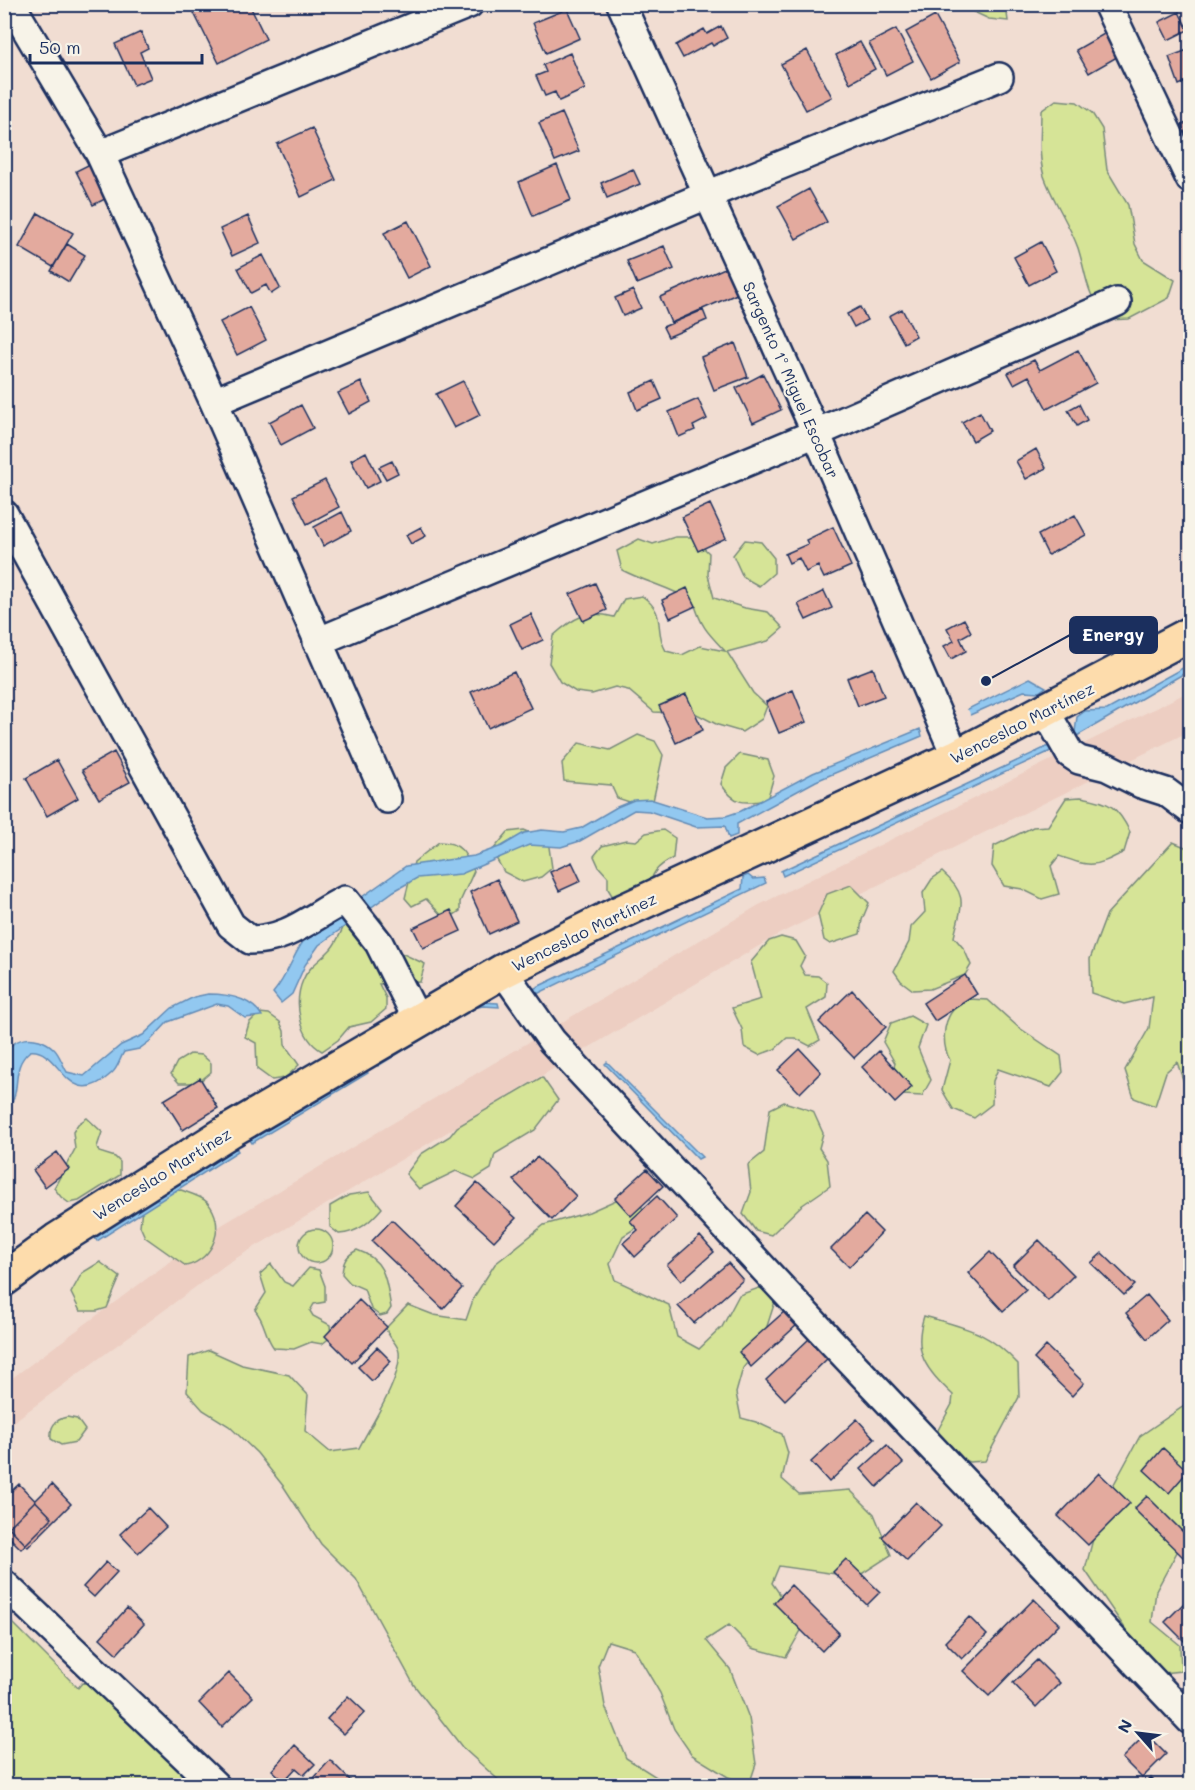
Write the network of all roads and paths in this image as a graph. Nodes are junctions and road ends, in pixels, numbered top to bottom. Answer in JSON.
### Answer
{"nodes":[{"id":1,"x":11,"y":4,"type":"edge"},
{"id":2,"x":469,"y":4,"type":"edge"},
{"id":3,"x":621,"y":4,"type":"edge"},
{"id":4,"x":1107,"y":4,"type":"edge"},
{"id":5,"x":999,"y":77,"type":"dead end"},
{"id":6,"x":100,"y":154,"type":"junction"},
{"id":7,"x":1191,"y":179,"type":"edge"},
{"id":8,"x":707,"y":195,"type":"junction"},
{"id":9,"x":1117,"y":302,"type":"dead end"},
{"id":10,"x":214,"y":402,"type":"junction"},
{"id":11,"x":816,"y":433,"type":"junction"},
{"id":12,"x":4,"y":514,"type":"edge"},
{"id":13,"x":1191,"y":634,"type":"edge"},
{"id":14,"x":317,"y":642,"type":"junction"},
{"id":15,"x":1046,"y":712,"type":"junction"},
{"id":16,"x":956,"y":757,"type":"junction"},
{"id":17,"x":387,"y":799,"type":"dead end"},
{"id":18,"x":1191,"y":810,"type":"edge"},
{"id":19,"x":503,"y":971,"type":"junction"},
{"id":20,"x":417,"y":1019,"type":"junction"},
{"id":21,"x":4,"y":1279,"type":"edge"},
{"id":22,"x":4,"y":1584,"type":"edge"},
{"id":23,"x":1190,"y":1720,"type":"edge"},
{"id":24,"x":216,"y":1785,"type":"edge"}],
"edges":[{"from":1,"to":6,"type":"street"},
{"from":2,"to":6,"type":"street"},
{"from":3,"to":8,"type":"street","name":"Sargento 1º Miguel Escobar"},
{"from":4,"to":7,"type":"street"},
{"from":5,"to":8,"type":"street"},
{"from":6,"to":10,"type":"street"},
{"from":8,"to":10,"type":"street"},
{"from":8,"to":11,"type":"street","name":"Sargento 1º Miguel Escobar"},
{"from":9,"to":11,"type":"street"},
{"from":10,"to":14,"type":"street"},
{"from":11,"to":14,"type":"street"},
{"from":11,"to":16,"type":"street","name":"Sargento 1º Miguel Escobar"},
{"from":12,"to":20,"type":"street"},
{"from":13,"to":15,"type":"main road","name":"Wenceslao Martínez"},
{"from":14,"to":17,"type":"street"},
{"from":15,"to":16,"type":"main road","name":"Wenceslao Martínez"},
{"from":15,"to":18,"type":"street"},
{"from":16,"to":19,"type":"main road","name":"Wenceslao Martínez"},
{"from":19,"to":20,"type":"main road","name":"Wenceslao Martínez"},
{"from":19,"to":23,"type":"street"},
{"from":20,"to":21,"type":"main road","name":"Wenceslao Martínez"},
{"from":22,"to":24,"type":"street"}]}
